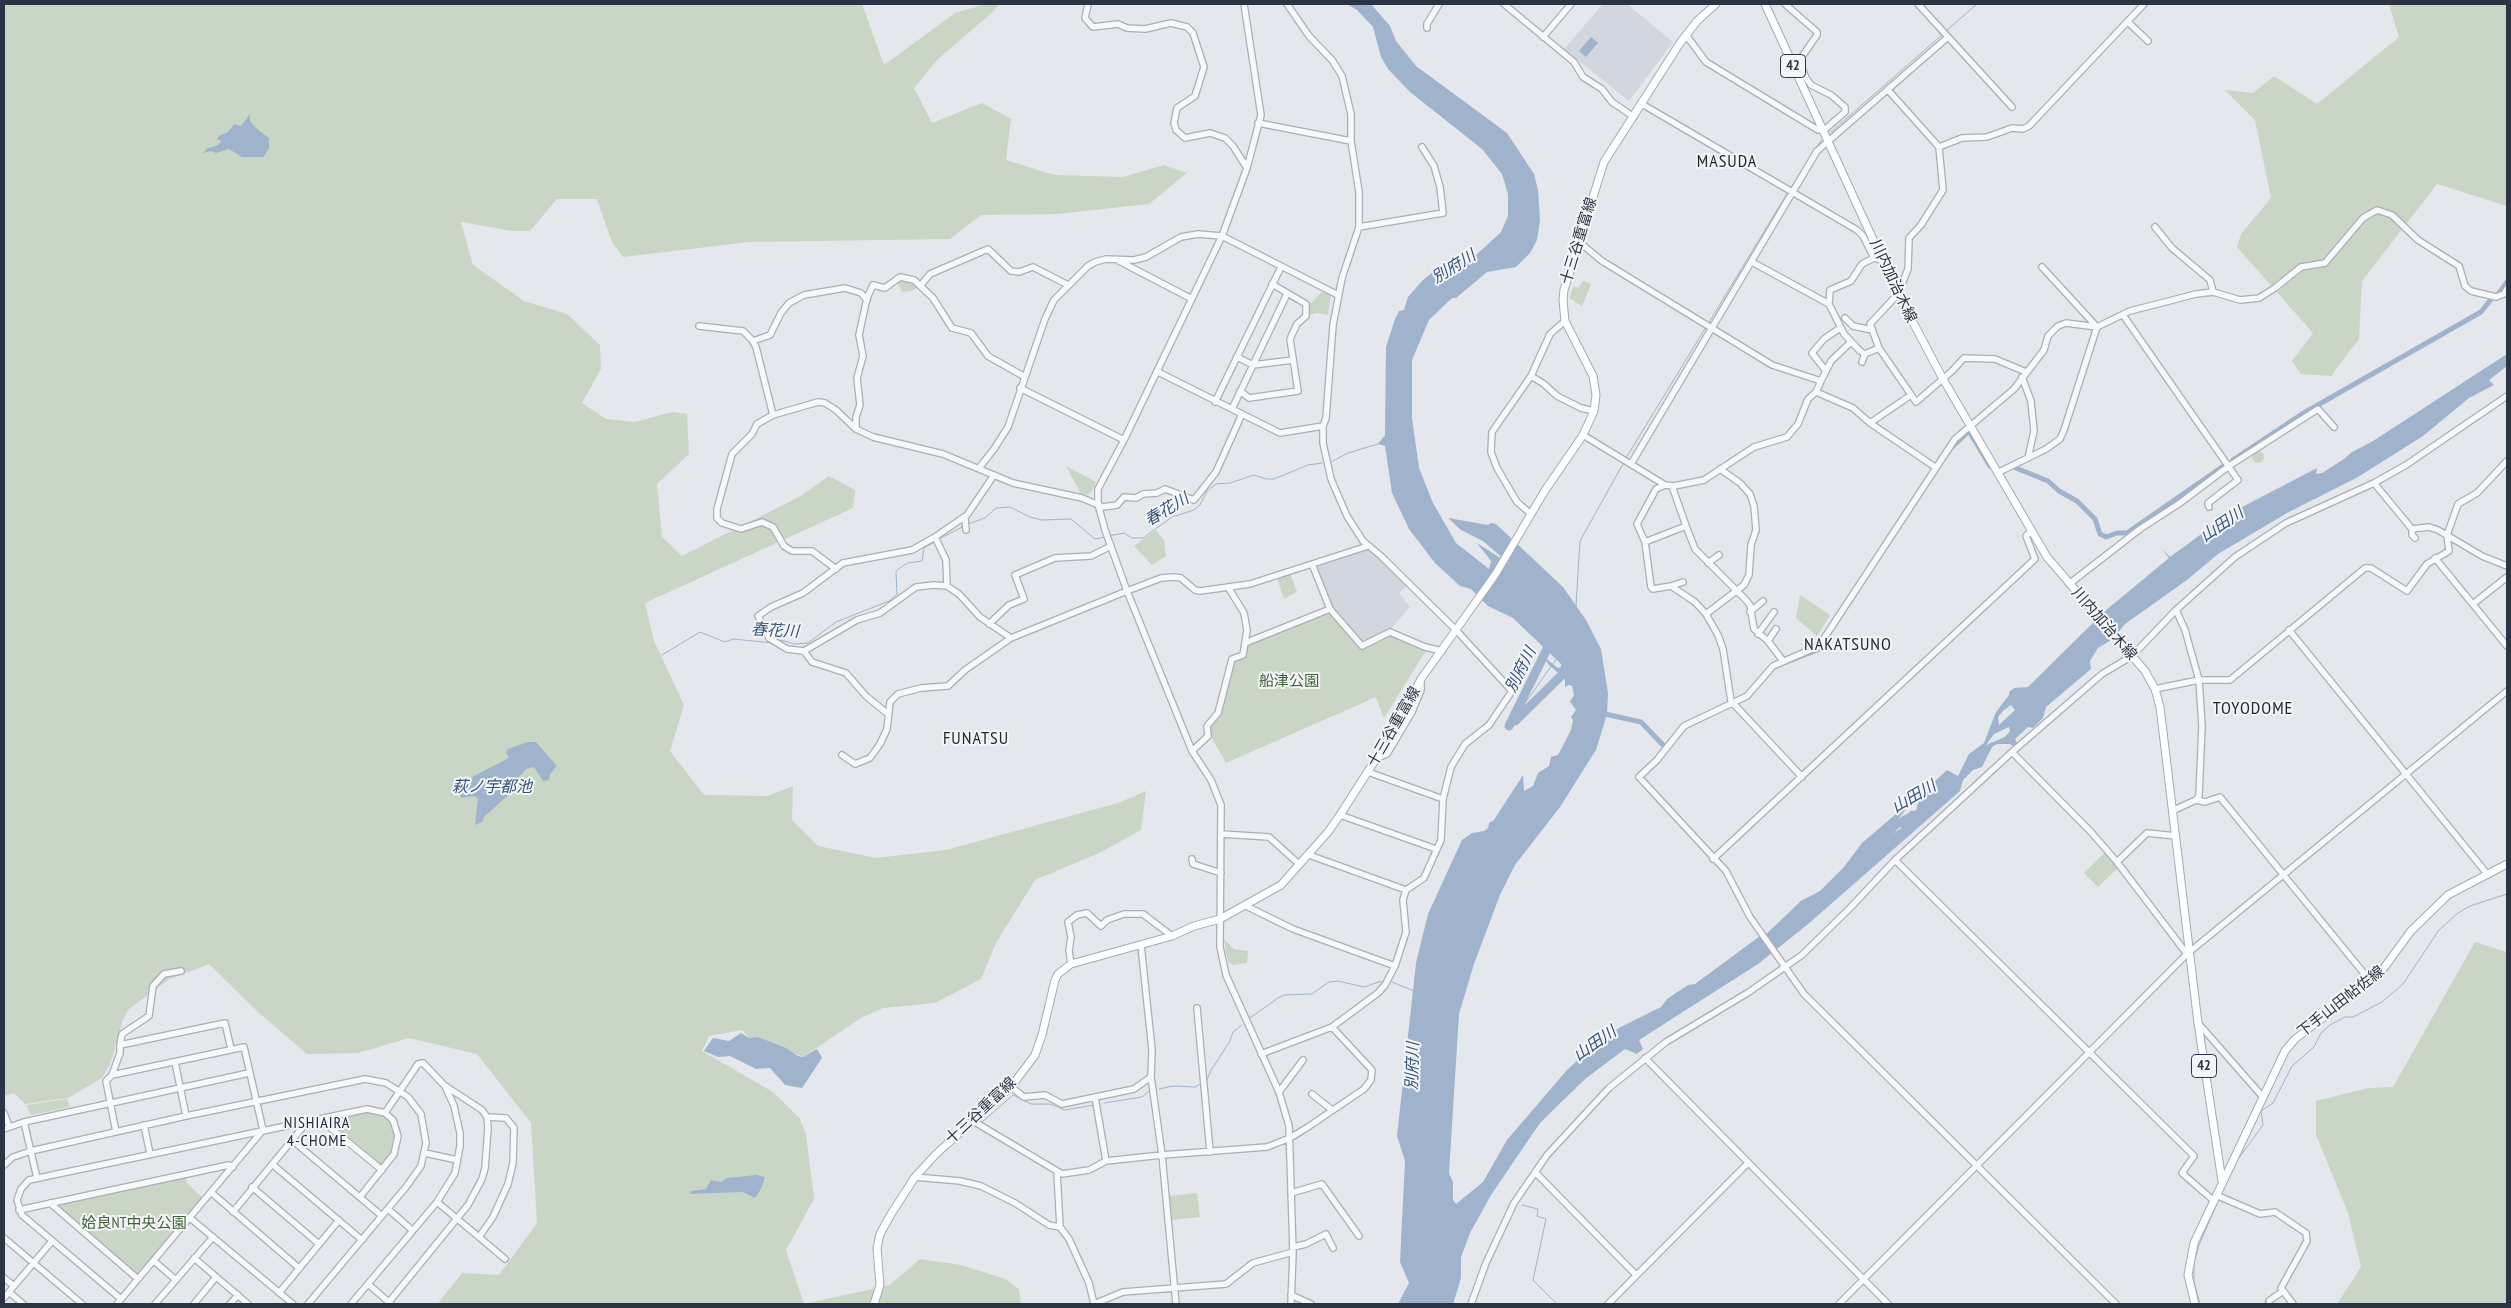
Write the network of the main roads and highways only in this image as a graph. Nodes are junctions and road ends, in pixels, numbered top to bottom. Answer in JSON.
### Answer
{"nodes":[{"id":1,"x":1716,"y":4,"type":"edge"},
{"id":2,"x":1765,"y":4,"type":"edge"},
{"id":3,"x":2507,"y":864,"type":"edge"},
{"id":4,"x":2222,"y":1181,"type":"junction"},
{"id":5,"x":874,"y":1304,"type":"edge"},
{"id":6,"x":2195,"y":1304,"type":"edge"}],
"edges":[{"from":1,"to":5,"type":"main road","name":"十三谷重富線"},
{"from":2,"to":4,"type":"main road","name":"川内加治木線","number":"42"},
{"from":3,"to":4,"type":"main road","name":"下手山田帖佐線"},
{"from":4,"to":6,"type":"main road"}]}
